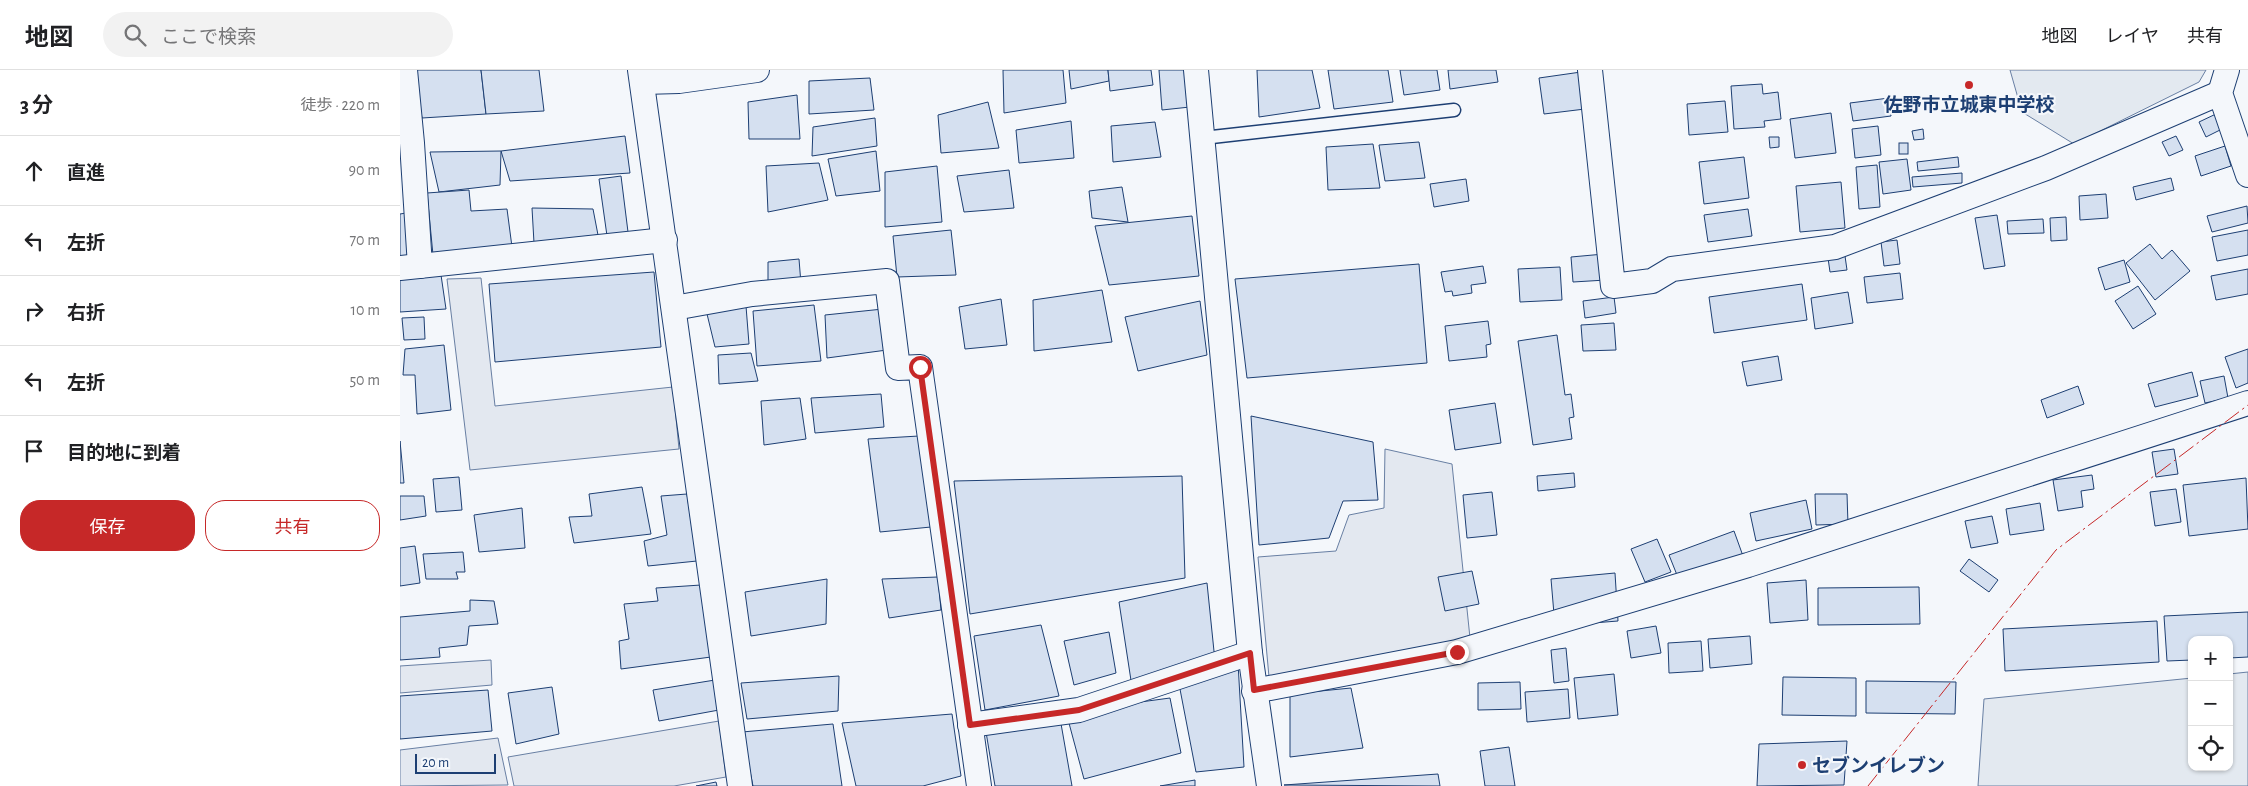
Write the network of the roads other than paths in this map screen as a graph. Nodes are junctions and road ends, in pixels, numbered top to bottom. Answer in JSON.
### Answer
{"nodes":[{"id":1,"x":406,"y":70,"type":"edge"},
{"id":2,"x":757,"y":70,"type":"edge"},
{"id":3,"x":1196,"y":70,"type":"edge"},
{"id":4,"x":1590,"y":70,"type":"edge"},
{"id":5,"x":2227,"y":70,"type":"edge"},
{"id":6,"x":642,"y":76,"type":"edge"},
{"id":7,"x":2220,"y":93,"type":"junction"},
{"id":8,"x":1454,"y":110,"type":"dead end"},
{"id":9,"x":1203,"y":138,"type":"junction"},
{"id":10,"x":2248,"y":175,"type":"edge"},
{"id":11,"x":665,"y":240,"type":"junction"},
{"id":12,"x":410,"y":267,"type":"edge"},
{"id":13,"x":674,"y":308,"type":"junction"},
{"id":14,"x":2248,"y":404,"type":"edge"},
{"id":15,"x":1250,"y":653,"type":"junction"},
{"id":16,"x":1254,"y":690,"type":"junction"},
{"id":17,"x":970,"y":725,"type":"junction"},
{"id":18,"x":740,"y":786,"type":"edge"},
{"id":19,"x":979,"y":786,"type":"edge"},
{"id":20,"x":1269,"y":786,"type":"edge"}],
"edges":[{"from":1,"to":12,"type":"street"},
{"from":2,"to":6,"type":"street"},
{"from":3,"to":9,"type":"street"},
{"from":4,"to":7,"type":"street"},
{"from":5,"to":7,"type":"street"},
{"from":6,"to":11,"type":"street"},
{"from":7,"to":10,"type":"street"},
{"from":8,"to":9,"type":"lane"},
{"from":9,"to":15,"type":"street"},
{"from":11,"to":12,"type":"street"},
{"from":11,"to":13,"type":"street"},
{"from":13,"to":17,"type":"street"},
{"from":13,"to":18,"type":"street"},
{"from":14,"to":16,"type":"street"},
{"from":15,"to":16,"type":"street"},
{"from":15,"to":17,"type":"street"},
{"from":16,"to":20,"type":"street"},
{"from":17,"to":19,"type":"street"}]}
